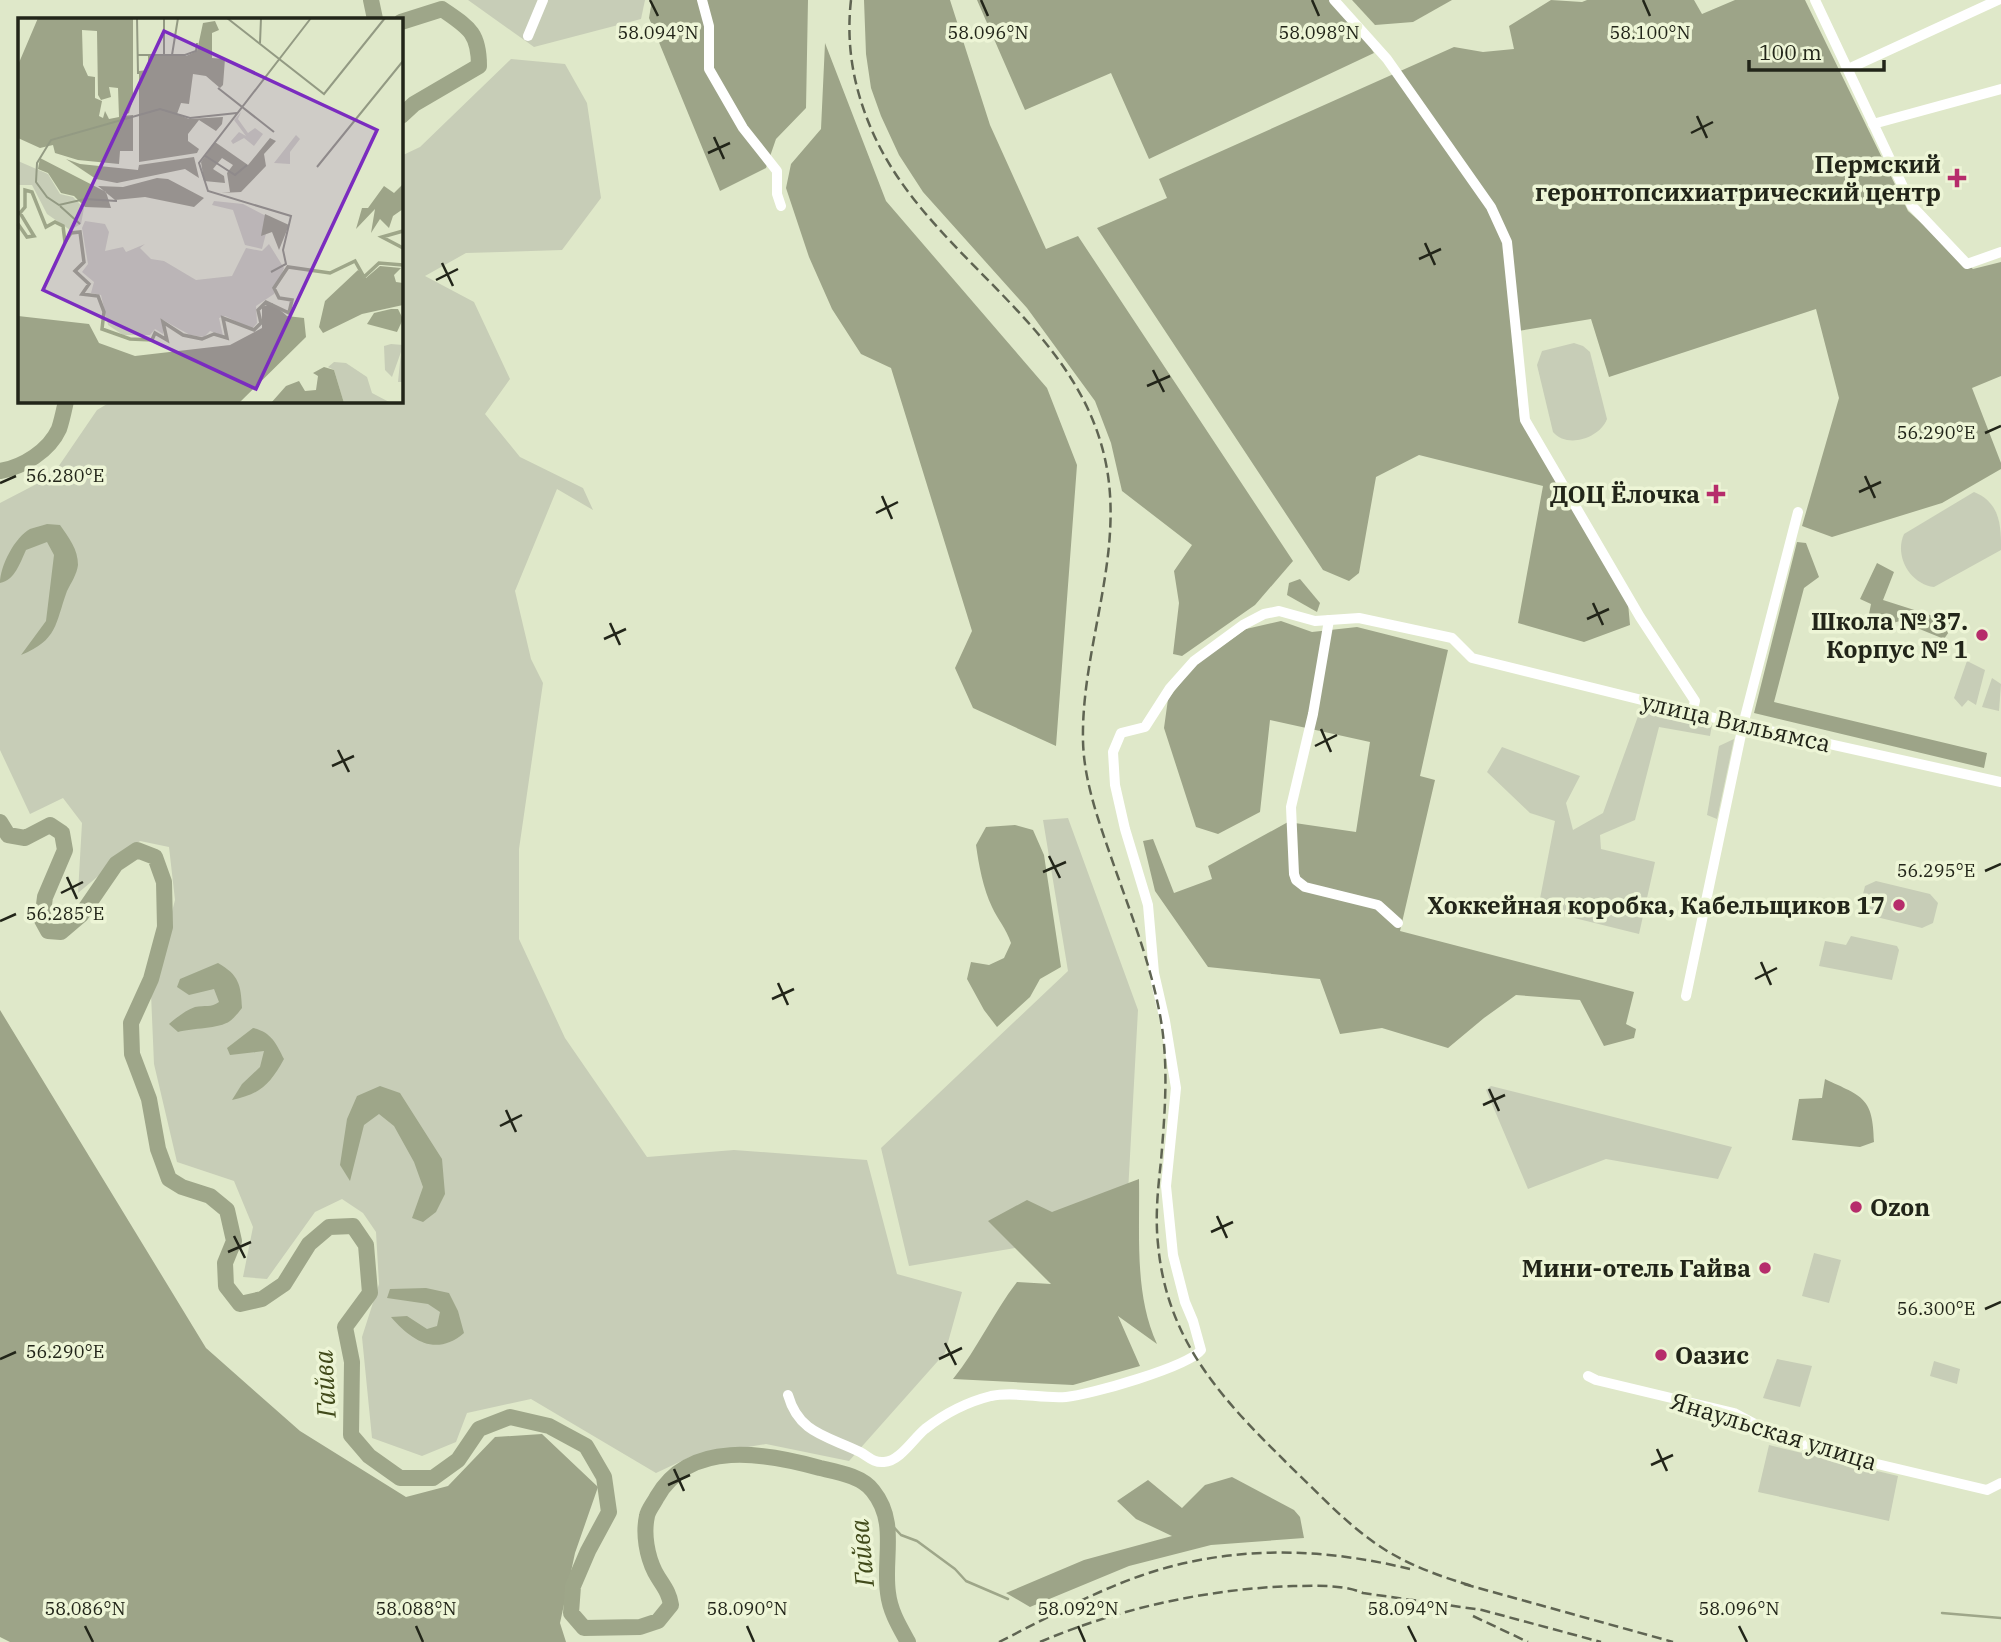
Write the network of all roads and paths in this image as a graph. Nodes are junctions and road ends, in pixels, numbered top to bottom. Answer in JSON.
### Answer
{"nodes":[{"id":1,"x":543,"y":0,"type":"edge"},
{"id":2,"x":702,"y":0,"type":"edge"},
{"id":3,"x":1334,"y":0,"type":"edge"},
{"id":4,"x":1815,"y":0,"type":"edge"},
{"id":5,"x":1998,"y":0,"type":"edge"},
{"id":6,"x":528,"y":36,"type":"dead end"},
{"id":7,"x":1847,"y":69,"type":"junction"},
{"id":8,"x":2001,"y":89,"type":"edge"},
{"id":9,"x":1873,"y":124,"type":"junction"},
{"id":10,"x":781,"y":206,"type":"dead end"},
{"id":11,"x":2001,"y":253,"type":"edge"},
{"id":12,"x":1798,"y":512,"type":"dead end"},
{"id":13,"x":1329,"y":620,"type":"junction"},
{"id":14,"x":1692,"y":712,"type":"junction"},
{"id":15,"x":1743,"y":725,"type":"junction"},
{"id":16,"x":2001,"y":782,"type":"edge"},
{"id":17,"x":1398,"y":923,"type":"dead end"},
{"id":18,"x":1686,"y":996,"type":"dead end"},
{"id":19,"x":1588,"y":1376,"type":"dead end"},
{"id":20,"x":788,"y":1395,"type":"dead end"},
{"id":21,"x":2001,"y":1483,"type":"edge"}],
"edges":[{"from":1,"to":6,"type":"street"},
{"from":2,"to":10,"type":"street"},
{"from":3,"to":14,"type":"street"},
{"from":4,"to":7,"type":"street"},
{"from":5,"to":7,"type":"street"},
{"from":7,"to":9,"type":"street"},
{"from":8,"to":9,"type":"street"},
{"from":9,"to":11,"type":"street"},
{"from":12,"to":15,"type":"street"},
{"from":13,"to":14,"type":"street","name":"улица Вильямса"},
{"from":13,"to":17,"type":"street"},
{"from":13,"to":20,"type":"street"},
{"from":14,"to":15,"type":"street","name":"улица Вильямса"},
{"from":15,"to":16,"type":"street","name":"улица Вильямса"},
{"from":15,"to":18,"type":"street"},
{"from":19,"to":21,"type":"street","name":"Янаульская улица"}]}
